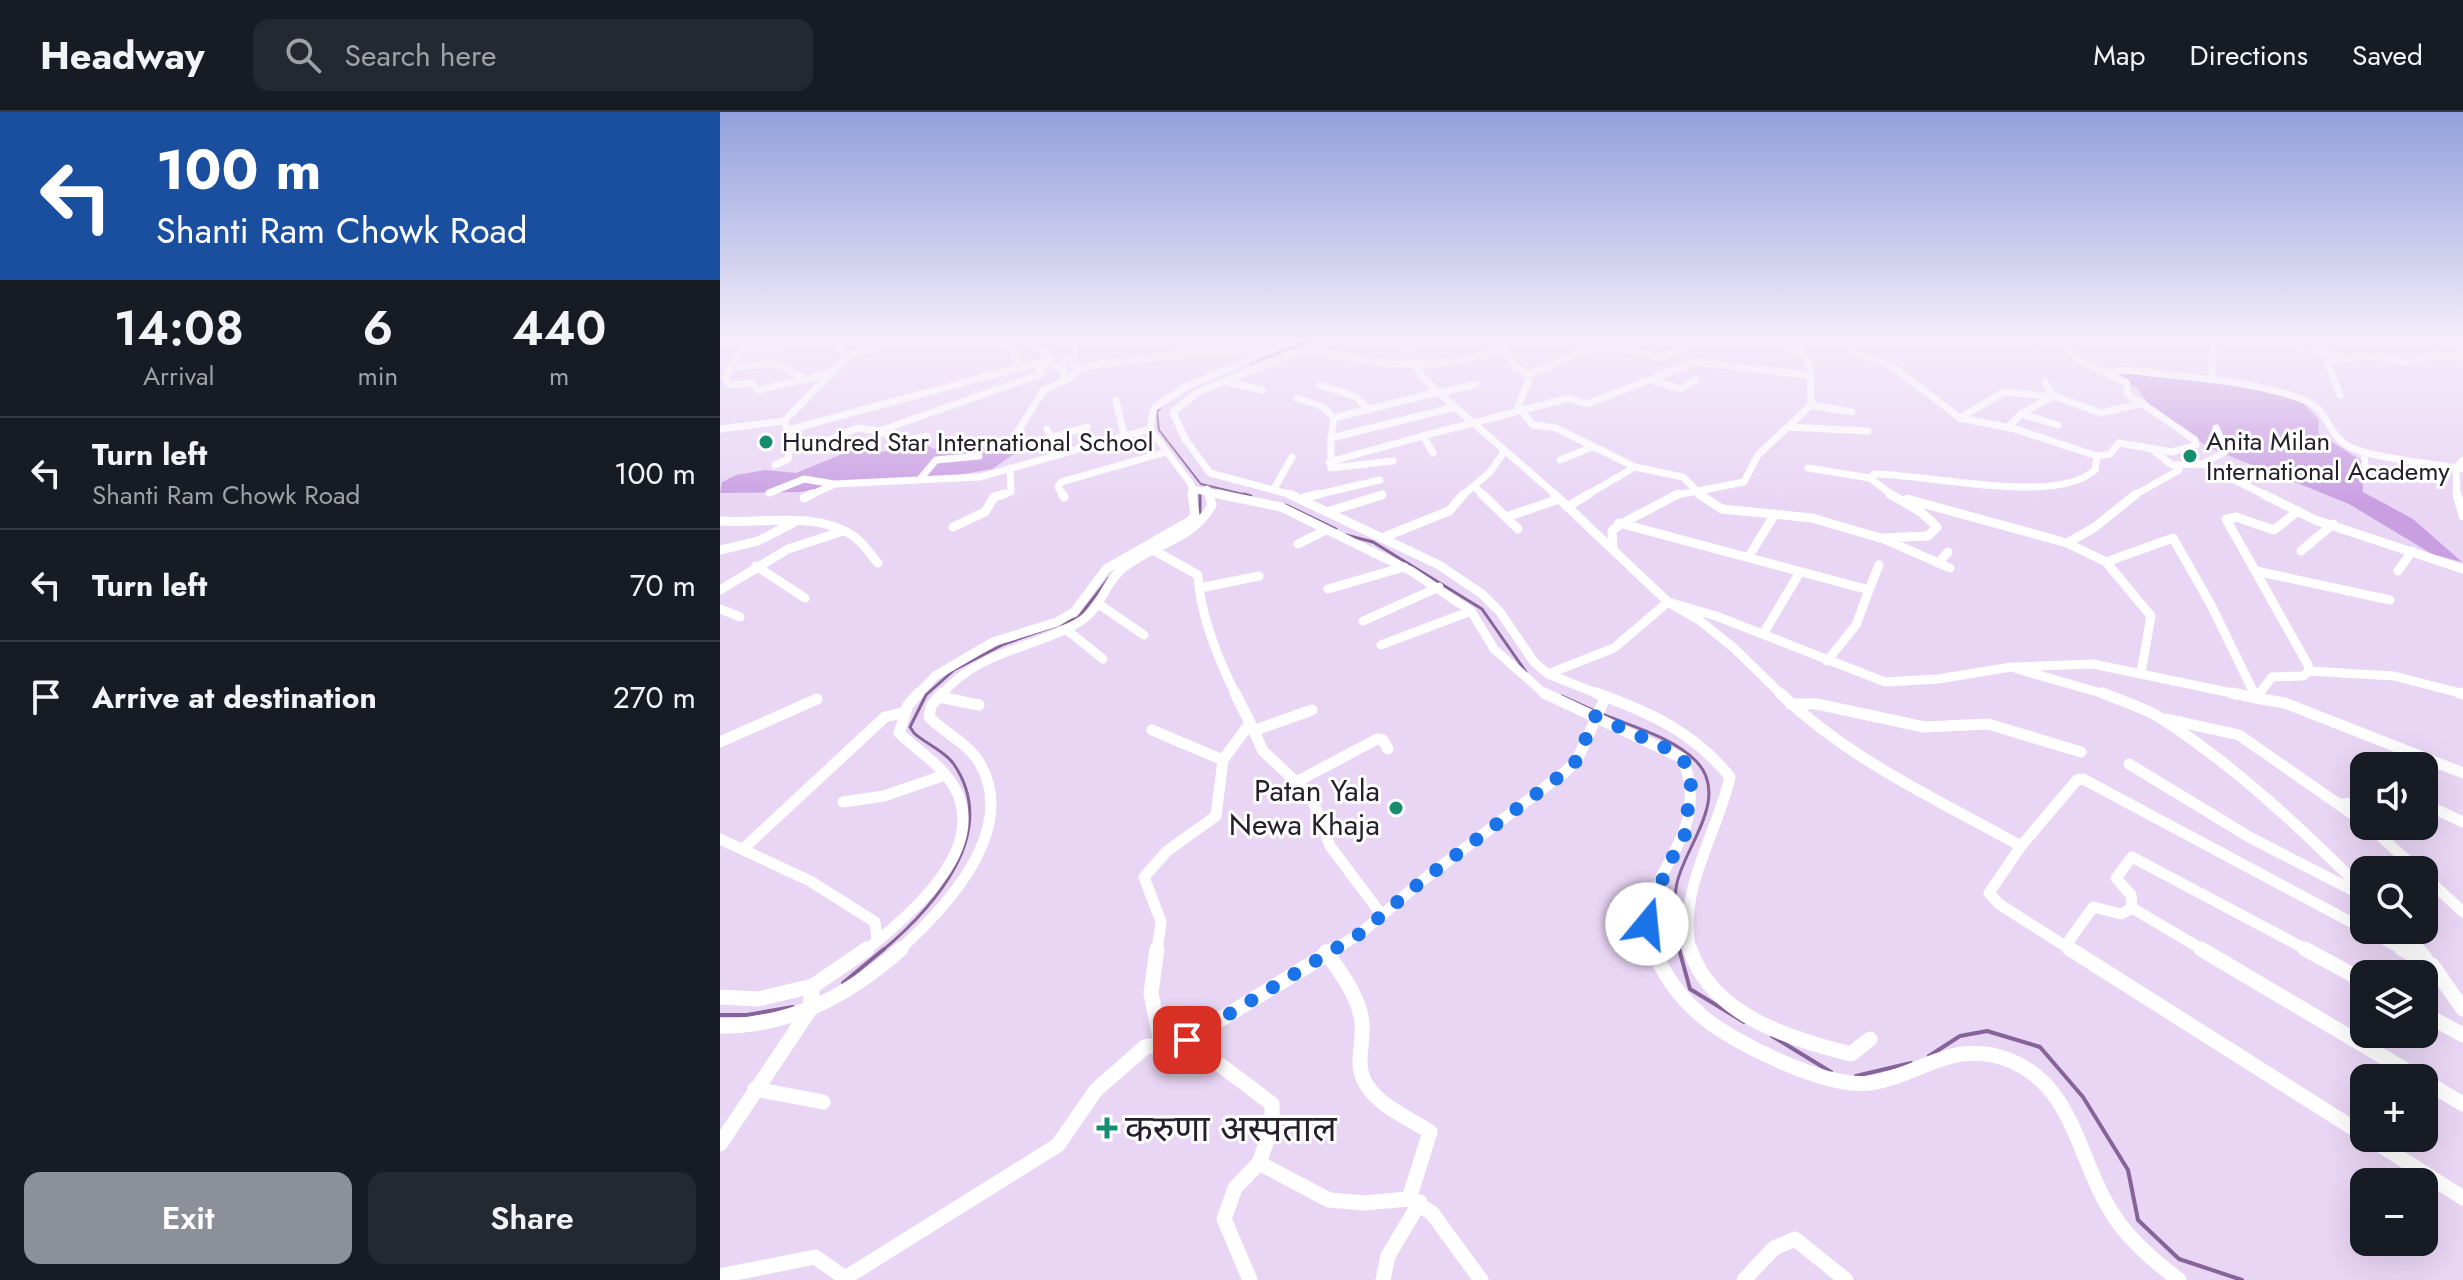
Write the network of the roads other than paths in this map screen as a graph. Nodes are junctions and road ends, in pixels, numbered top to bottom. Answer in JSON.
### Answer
{"nodes":[{"id":1,"x":808,"y":396,"type":"edge"},
{"id":2,"x":919,"y":396,"type":"edge"},
{"id":3,"x":924,"y":396,"type":"edge"},
{"id":4,"x":982,"y":396,"type":"edge"},
{"id":5,"x":1040,"y":396,"type":"edge"},
{"id":6,"x":1172,"y":396,"type":"edge"},
{"id":7,"x":1194,"y":396,"type":"edge"},
{"id":8,"x":1352,"y":396,"type":"edge"},
{"id":9,"x":1425,"y":396,"type":"edge"},
{"id":10,"x":1443,"y":396,"type":"edge"},
{"id":11,"x":1524,"y":396,"type":"edge"},
{"id":12,"x":1610,"y":396,"type":"edge"},
{"id":13,"x":1810,"y":396,"type":"edge"},
{"id":14,"x":1931,"y":396,"type":"edge"},
{"id":15,"x":1995,"y":396,"type":"edge"},
{"id":16,"x":2047,"y":396,"type":"edge"},
{"id":17,"x":2053,"y":396,"type":"junction"},
{"id":18,"x":2131,"y":396,"type":"edge"},
{"id":19,"x":2289,"y":396,"type":"edge"},
{"id":20,"x":1297,"y":398,"type":"dead end"},
{"id":21,"x":1116,"y":400,"type":"dead end"},
{"id":22,"x":2140,"y":402,"type":"junction"},
{"id":23,"x":1811,"y":405,"type":"junction"},
{"id":24,"x":938,"y":407,"type":"junction"},
{"id":25,"x":1455,"y":407,"type":"junction"},
{"id":26,"x":1369,"y":410,"type":"junction"},
{"id":27,"x":1522,"y":411,"type":"junction"},
{"id":28,"x":1852,"y":412,"type":"dead end"},
{"id":29,"x":2021,"y":414,"type":"junction"},
{"id":30,"x":1334,"y":418,"type":"junction"},
{"id":31,"x":1960,"y":418,"type":"junction"},
{"id":32,"x":784,"y":421,"type":"junction"},
{"id":33,"x":1472,"y":423,"type":"junction"},
{"id":34,"x":2058,"y":425,"type":"dead end"},
{"id":35,"x":1087,"y":427,"type":"dead end"},
{"id":36,"x":1788,"y":427,"type":"junction"},
{"id":37,"x":2008,"y":427,"type":"junction"},
{"id":38,"x":2216,"y":428,"type":"dead end"},
{"id":39,"x":720,"y":429,"type":"edge"},
{"id":40,"x":1047,"y":429,"type":"dead end"},
{"id":41,"x":1150,"y":429,"type":"junction"},
{"id":42,"x":788,"y":430,"type":"junction"},
{"id":43,"x":879,"y":431,"type":"junction"},
{"id":44,"x":1868,"y":431,"type":"dead end"},
{"id":45,"x":1124,"y":435,"type":"junction"},
{"id":46,"x":927,"y":436,"type":"dead end"},
{"id":47,"x":1423,"y":436,"type":"junction"},
{"id":48,"x":1053,"y":437,"type":"junction"},
{"id":49,"x":1331,"y":438,"type":"junction"},
{"id":50,"x":1012,"y":441,"type":"dead end"},
{"id":51,"x":787,"y":448,"type":"junction"},
{"id":52,"x":1590,"y":448,"type":"junction"},
{"id":53,"x":2154,"y":451,"type":"junction"},
{"id":54,"x":1166,"y":452,"type":"junction"},
{"id":55,"x":1504,"y":452,"type":"junction"},
{"id":56,"x":2364,"y":452,"type":"junction"},
{"id":57,"x":1433,"y":453,"type":"dead end"},
{"id":58,"x":1059,"y":454,"type":"junction"},
{"id":59,"x":979,"y":456,"type":"dead end"},
{"id":60,"x":2097,"y":456,"type":"junction"},
{"id":61,"x":1292,"y":457,"type":"dead end"},
{"id":62,"x":1560,"y":460,"type":"dead end"},
{"id":63,"x":2463,"y":460,"type":"edge"},
{"id":64,"x":1393,"y":461,"type":"dead end"},
{"id":65,"x":1329,"y":462,"type":"junction"},
{"id":66,"x":2203,"y":464,"type":"junction"},
{"id":67,"x":775,"y":465,"type":"dead end"},
{"id":68,"x":2177,"y":465,"type":"junction"},
{"id":69,"x":1635,"y":467,"type":"junction"},
{"id":70,"x":1010,"y":468,"type":"junction"},
{"id":71,"x":1808,"y":468,"type":"dead end"},
{"id":72,"x":2460,"y":469,"type":"edge"},
{"id":73,"x":2366,"y":477,"type":"dead end"},
{"id":74,"x":921,"y":478,"type":"junction"},
{"id":75,"x":1870,"y":478,"type":"junction"},
{"id":76,"x":1380,"y":480,"type":"dead end"},
{"id":77,"x":834,"y":484,"type":"junction"},
{"id":78,"x":1476,"y":488,"type":"junction"},
{"id":79,"x":1192,"y":489,"type":"junction"},
{"id":80,"x":1207,"y":489,"type":"junction"},
{"id":81,"x":1274,"y":489,"type":"junction"},
{"id":82,"x":1692,"y":490,"type":"junction"},
{"id":83,"x":769,"y":493,"type":"dead end"},
{"id":84,"x":1382,"y":495,"type":"dead end"},
{"id":85,"x":1064,"y":497,"type":"dead end"},
{"id":86,"x":804,"y":498,"type":"dead end"},
{"id":87,"x":1303,"y":498,"type":"junction"},
{"id":88,"x":1559,"y":499,"type":"junction"},
{"id":89,"x":1903,"y":499,"type":"junction"},
{"id":90,"x":1567,"y":507,"type":"junction"},
{"id":91,"x":1330,"y":511,"type":"junction"},
{"id":92,"x":2298,"y":511,"type":"junction"},
{"id":93,"x":1775,"y":514,"type":"junction"},
{"id":94,"x":2463,"y":516,"type":"edge"},
{"id":95,"x":1506,"y":517,"type":"junction"},
{"id":96,"x":720,"y":521,"type":"edge"},
{"id":97,"x":795,"y":522,"type":"junction"},
{"id":98,"x":1619,"y":523,"type":"junction"},
{"id":99,"x":2333,"y":524,"type":"junction"},
{"id":100,"x":953,"y":527,"type":"dead end"},
{"id":101,"x":1518,"y":529,"type":"dead end"},
{"id":102,"x":843,"y":531,"type":"junction"},
{"id":103,"x":1324,"y":531,"type":"junction"},
{"id":104,"x":1384,"y":537,"type":"junction"},
{"id":105,"x":1880,"y":538,"type":"junction"},
{"id":106,"x":2067,"y":543,"type":"junction"},
{"id":107,"x":1298,"y":544,"type":"dead end"},
{"id":108,"x":1613,"y":548,"type":"junction"},
{"id":109,"x":721,"y":550,"type":"edge"},
{"id":110,"x":1155,"y":551,"type":"junction"},
{"id":111,"x":2301,"y":551,"type":"dead end"},
{"id":112,"x":2412,"y":551,"type":"junction"},
{"id":113,"x":1948,"y":552,"type":"dead end"},
{"id":114,"x":1749,"y":556,"type":"junction"},
{"id":115,"x":2106,"y":562,"type":"junction"},
{"id":116,"x":878,"y":563,"type":"dead end"},
{"id":117,"x":1938,"y":563,"type":"junction"},
{"id":118,"x":1879,"y":565,"type":"dead end"},
{"id":119,"x":756,"y":566,"type":"junction"},
{"id":120,"x":1404,"y":567,"type":"junction"},
{"id":121,"x":1950,"y":568,"type":"dead end"},
{"id":122,"x":2463,"y":569,"type":"edge"},
{"id":123,"x":2256,"y":571,"type":"junction"},
{"id":124,"x":2398,"y":571,"type":"dead end"},
{"id":125,"x":1800,"y":572,"type":"junction"},
{"id":126,"x":1259,"y":576,"type":"dead end"},
{"id":127,"x":1439,"y":587,"type":"junction"},
{"id":128,"x":1200,"y":588,"type":"junction"},
{"id":129,"x":1328,"y":589,"type":"dead end"},
{"id":130,"x":720,"y":590,"type":"edge"},
{"id":131,"x":1869,"y":590,"type":"junction"},
{"id":132,"x":805,"y":598,"type":"dead end"},
{"id":133,"x":2390,"y":600,"type":"dead end"},
{"id":134,"x":1668,"y":602,"type":"junction"},
{"id":135,"x":1100,"y":605,"type":"junction"},
{"id":136,"x":720,"y":609,"type":"edge"},
{"id":137,"x":1471,"y":611,"type":"junction"},
{"id":138,"x":740,"y":617,"type":"dead end"},
{"id":139,"x":1363,"y":621,"type":"dead end"},
{"id":140,"x":1067,"y":630,"type":"junction"},
{"id":141,"x":1763,"y":634,"type":"junction"},
{"id":142,"x":1144,"y":635,"type":"dead end"},
{"id":143,"x":1381,"y":645,"type":"dead end"},
{"id":144,"x":1103,"y":659,"type":"dead end"},
{"id":145,"x":1827,"y":661,"type":"junction"},
{"id":146,"x":2011,"y":667,"type":"junction"},
{"id":147,"x":2309,"y":671,"type":"junction"},
{"id":148,"x":2141,"y":673,"type":"junction"},
{"id":149,"x":1548,"y":674,"type":"junction"},
{"id":150,"x":2463,"y":694,"type":"edge"},
{"id":151,"x":939,"y":697,"type":"junction"},
{"id":152,"x":2256,"y":698,"type":"junction"},
{"id":153,"x":817,"y":699,"type":"dead end"},
{"id":154,"x":1790,"y":704,"type":"junction"},
{"id":155,"x":979,"y":705,"type":"dead end"},
{"id":156,"x":1600,"y":708,"type":"junction"},
{"id":157,"x":1312,"y":710,"type":"dead end"},
{"id":158,"x":905,"y":712,"type":"junction"},
{"id":159,"x":2157,"y":716,"type":"junction"},
{"id":160,"x":1251,"y":727,"type":"junction"},
{"id":161,"x":1152,"y":730,"type":"dead end"},
{"id":162,"x":720,"y":742,"type":"edge"},
{"id":163,"x":1388,"y":749,"type":"dead end"},
{"id":164,"x":2081,"y":752,"type":"dead end"},
{"id":165,"x":1223,"y":760,"type":"junction"},
{"id":166,"x":2129,"y":764,"type":"dead end"},
{"id":167,"x":2463,"y":773,"type":"edge"},
{"id":168,"x":945,"y":775,"type":"junction"},
{"id":169,"x":1298,"y":781,"type":"junction"},
{"id":170,"x":843,"y":802,"type":"dead end"},
{"id":171,"x":2338,"y":804,"type":"junction"},
{"id":172,"x":2350,"y":804,"type":"edge"},
{"id":173,"x":2438,"y":810,"type":"edge"},
{"id":174,"x":2350,"y":812,"type":"edge"},
{"id":175,"x":2463,"y":822,"type":"edge"},
{"id":176,"x":720,"y":839,"type":"edge"},
{"id":177,"x":2385,"y":840,"type":"edge"},
{"id":178,"x":2021,"y":846,"type":"junction"},
{"id":179,"x":743,"y":849,"type":"junction"},
{"id":180,"x":2402,"y":856,"type":"edge"},
{"id":181,"x":2350,"y":878,"type":"edge"},
{"id":182,"x":2350,"y":886,"type":"edge"},
{"id":183,"x":2438,"y":889,"type":"edge"},
{"id":184,"x":2132,"y":908,"type":"junction"},
{"id":185,"x":2463,"y":912,"type":"edge"},
{"id":186,"x":1381,"y":914,"type":"junction"},
{"id":187,"x":2350,"y":922,"type":"edge"},
{"id":188,"x":877,"y":940,"type":"junction"},
{"id":189,"x":2392,"y":944,"type":"edge"},
{"id":190,"x":2413,"y":944,"type":"edge"},
{"id":191,"x":2066,"y":945,"type":"junction"},
{"id":192,"x":1326,"y":952,"type":"junction"},
{"id":193,"x":2422,"y":960,"type":"edge"},
{"id":194,"x":2427,"y":960,"type":"edge"},
{"id":195,"x":2350,"y":973,"type":"edge"},
{"id":196,"x":2438,"y":974,"type":"edge"},
{"id":197,"x":720,"y":997,"type":"edge"},
{"id":198,"x":811,"y":999,"type":"junction"},
{"id":199,"x":2463,"y":1009,"type":"edge"},
{"id":200,"x":2438,"y":1022,"type":"edge"},
{"id":201,"x":720,"y":1026,"type":"edge"},
{"id":202,"x":2463,"y":1035,"type":"edge"},
{"id":203,"x":1870,"y":1039,"type":"dead end"},
{"id":204,"x":1187,"y":1040,"type":"junction"},
{"id":205,"x":1161,"y":1044,"type":"junction"},
{"id":206,"x":2397,"y":1064,"type":"edge"},
{"id":207,"x":755,"y":1089,"type":"junction"},
{"id":208,"x":2438,"y":1089,"type":"edge"},
{"id":209,"x":823,"y":1102,"type":"dead end"},
{"id":210,"x":2463,"y":1104,"type":"edge"},
{"id":211,"x":2350,"y":1126,"type":"edge"},
{"id":212,"x":720,"y":1144,"type":"edge"},
{"id":213,"x":2391,"y":1152,"type":"edge"},
{"id":214,"x":1259,"y":1163,"type":"junction"},
{"id":215,"x":2463,"y":1198,"type":"edge"},
{"id":216,"x":1414,"y":1201,"type":"junction"},
{"id":217,"x":720,"y":1276,"type":"edge"},
{"id":218,"x":1250,"y":1280,"type":"edge"},
{"id":219,"x":1383,"y":1280,"type":"edge"},
{"id":220,"x":1481,"y":1280,"type":"edge"},
{"id":221,"x":1744,"y":1280,"type":"edge"},
{"id":222,"x":1846,"y":1280,"type":"edge"},
{"id":223,"x":2179,"y":1280,"type":"edge"}],
"edges":[{"from":1,"to":32,"type":"street"},
{"from":2,"to":42,"type":"street"},
{"from":3,"to":24,"type":"street"},
{"from":4,"to":24,"type":"street"},
{"from":5,"to":50,"type":"street"},
{"from":6,"to":41,"type":"street"},
{"from":7,"to":81,"type":"street"},
{"from":8,"to":26,"type":"street"},
{"from":9,"to":26,"type":"street"},
{"from":10,"to":25,"type":"street"},
{"from":11,"to":27,"type":"street"},
{"from":12,"to":27,"type":"street"},
{"from":13,"to":23,"type":"street"},
{"from":14,"to":31,"type":"street"},
{"from":15,"to":31,"type":"street"},
{"from":16,"to":17,"type":"street"},
{"from":17,"to":22,"type":"street"},
{"from":17,"to":29,"type":"street"},
{"from":18,"to":22,"type":"street"},
{"from":19,"to":56,"type":"street"},
{"from":20,"to":30,"type":"street"},
{"from":21,"to":45,"type":"street"},
{"from":22,"to":53,"type":"street"},
{"from":23,"to":28,"type":"street"},
{"from":23,"to":36,"type":"street"},
{"from":24,"to":43,"type":"street"},
{"from":25,"to":33,"type":"street"},
{"from":25,"to":49,"type":"street"},
{"from":26,"to":30,"type":"street"},
{"from":27,"to":33,"type":"street"},
{"from":27,"to":52,"type":"street"},
{"from":29,"to":34,"type":"street"},
{"from":29,"to":37,"type":"street"},
{"from":30,"to":49,"type":"street"},
{"from":31,"to":37,"type":"street"},
{"from":32,"to":39,"type":"street"},
{"from":32,"to":42,"type":"street"},
{"from":33,"to":47,"type":"street"},
{"from":33,"to":55,"type":"street"},
{"from":35,"to":48,"type":"street"},
{"from":36,"to":44,"type":"street"},
{"from":36,"to":82,"type":"street"},
{"from":37,"to":60,"type":"street"},
{"from":38,"to":66,"type":"street"},
{"from":40,"to":48,"type":"street"},
{"from":41,"to":45,"type":"street"},
{"from":41,"to":54,"type":"street"},
{"from":42,"to":51,"type":"street"},
{"from":43,"to":46,"type":"street"},
{"from":43,"to":51,"type":"street"},
{"from":45,"to":58,"type":"street"},
{"from":47,"to":57,"type":"street"},
{"from":47,"to":65,"type":"street"},
{"from":48,"to":58,"type":"street"},
{"from":49,"to":65,"type":"street"},
{"from":51,"to":67,"type":"street"},
{"from":52,"to":62,"type":"street"},
{"from":52,"to":69,"type":"street"},
{"from":53,"to":60,"type":"street"},
{"from":53,"to":68,"type":"street"},
{"from":54,"to":79,"type":"street"},
{"from":54,"to":85,"type":"street"},
{"from":55,"to":78,"type":"street"},
{"from":55,"to":88,"type":"street"},
{"from":56,"to":72,"type":"street"},
{"from":56,"to":73,"type":"street"},
{"from":58,"to":70,"type":"street"},
{"from":59,"to":74,"type":"street"},
{"from":60,"to":75,"type":"street"},
{"from":61,"to":81,"type":"street"},
{"from":63,"to":72,"type":"street"},
{"from":64,"to":65,"type":"street"},
{"from":66,"to":68,"type":"street"},
{"from":66,"to":92,"type":"street"},
{"from":68,"to":106,"type":"street"},
{"from":69,"to":82,"type":"street"},
{"from":69,"to":90,"type":"street"},
{"from":70,"to":74,"type":"street"},
{"from":70,"to":100,"type":"street"},
{"from":71,"to":75,"type":"street"},
{"from":72,"to":94,"type":"street"},
{"from":74,"to":77,"type":"street"},
{"from":75,"to":89,"type":"street"},
{"from":76,"to":87,"type":"street"},
{"from":77,"to":83,"type":"street"},
{"from":77,"to":86,"type":"street"},
{"from":78,"to":95,"type":"street"},
{"from":78,"to":104,"type":"street"},
{"from":79,"to":80,"type":"street"},
{"from":79,"to":158,"type":"street"},
{"from":80,"to":103,"type":"street"},
{"from":80,"to":110,"type":"street"},
{"from":81,"to":87,"type":"street"},
{"from":82,"to":93,"type":"street"},
{"from":82,"to":98,"type":"street"},
{"from":84,"to":91,"type":"street"},
{"from":87,"to":91,"type":"street"},
{"from":88,"to":90,"type":"street"},
{"from":88,"to":95,"type":"street"},
{"from":89,"to":105,"type":"street"},
{"from":89,"to":106,"type":"street"},
{"from":90,"to":108,"type":"street"},
{"from":91,"to":104,"type":"street"},
{"from":92,"to":99,"type":"street"},
{"from":92,"to":123,"type":"street"},
{"from":93,"to":105,"type":"street"},
{"from":93,"to":114,"type":"street"},
{"from":95,"to":101,"type":"street"},
{"from":96,"to":97,"type":"street"},
{"from":97,"to":102,"type":"street"},
{"from":97,"to":109,"type":"street"},
{"from":98,"to":108,"type":"street"},
{"from":98,"to":114,"type":"street"},
{"from":99,"to":111,"type":"street"},
{"from":99,"to":112,"type":"street"},
{"from":102,"to":116,"type":"street"},
{"from":102,"to":119,"type":"street"},
{"from":103,"to":107,"type":"street"},
{"from":103,"to":120,"type":"street"},
{"from":104,"to":149,"type":"street"},
{"from":105,"to":117,"type":"street"},
{"from":106,"to":115,"type":"street"},
{"from":108,"to":134,"type":"street"},
{"from":110,"to":128,"type":"street"},
{"from":110,"to":135,"type":"street"},
{"from":112,"to":122,"type":"street"},
{"from":112,"to":124,"type":"street"},
{"from":113,"to":117,"type":"street"},
{"from":114,"to":125,"type":"street"},
{"from":115,"to":148,"type":"street"},
{"from":115,"to":152,"type":"street"},
{"from":117,"to":121,"type":"street"},
{"from":118,"to":131,"type":"street"},
{"from":119,"to":130,"type":"street"},
{"from":119,"to":132,"type":"street"},
{"from":120,"to":127,"type":"street"},
{"from":120,"to":129,"type":"street"},
{"from":123,"to":133,"type":"street"},
{"from":123,"to":147,"type":"street"},
{"from":125,"to":131,"type":"street"},
{"from":125,"to":141,"type":"street"},
{"from":126,"to":128,"type":"street"},
{"from":127,"to":137,"type":"street"},
{"from":127,"to":139,"type":"street"},
{"from":128,"to":160,"type":"street"},
{"from":131,"to":145,"type":"street"},
{"from":134,"to":141,"type":"street"},
{"from":134,"to":149,"type":"street"},
{"from":134,"to":154,"type":"street"},
{"from":135,"to":140,"type":"street"},
{"from":135,"to":142,"type":"street"},
{"from":136,"to":138,"type":"street"},
{"from":137,"to":143,"type":"street"},
{"from":137,"to":156,"type":"street"},
{"from":140,"to":144,"type":"street"},
{"from":140,"to":151,"type":"street"},
{"from":141,"to":145,"type":"street"},
{"from":145,"to":146,"type":"street"},
{"from":146,"to":148,"type":"street"},
{"from":146,"to":159,"type":"street"},
{"from":147,"to":150,"type":"street"},
{"from":147,"to":152,"type":"street"},
{"from":148,"to":152,"type":"street"},
{"from":149,"to":156,"type":"street"},
{"from":151,"to":155,"type":"street"},
{"from":151,"to":198,"type":"street"},
{"from":152,"to":167,"type":"street"},
{"from":153,"to":162,"type":"street"},
{"from":154,"to":164,"type":"street"},
{"from":154,"to":178,"type":"street"},
{"from":156,"to":186,"type":"street"},
{"from":156,"to":203,"type":"street"},
{"from":156,"to":223,"type":"street"},
{"from":157,"to":160,"type":"street"},
{"from":158,"to":168,"type":"street"},
{"from":158,"to":179,"type":"street"},
{"from":159,"to":171,"type":"street"},
{"from":159,"to":181,"type":"street"},
{"from":160,"to":165,"type":"street"},
{"from":160,"to":169,"type":"street"},
{"from":161,"to":165,"type":"street"},
{"from":163,"to":169,"type":"street"},
{"from":165,"to":205,"type":"street"},
{"from":166,"to":182,"type":"street"},
{"from":168,"to":170,"type":"street"},
{"from":168,"to":188,"type":"street"},
{"from":169,"to":186,"type":"street"},
{"from":171,"to":172,"type":"street"},
{"from":171,"to":174,"type":"street"},
{"from":173,"to":175,"type":"street"},
{"from":176,"to":179,"type":"street"},
{"from":177,"to":180,"type":"street"},
{"from":178,"to":187,"type":"street"},
{"from":178,"to":191,"type":"street"},
{"from":179,"to":188,"type":"street"},
{"from":183,"to":185,"type":"street"},
{"from":184,"to":191,"type":"street"},
{"from":184,"to":195,"type":"street"},
{"from":184,"to":206,"type":"street"},
{"from":186,"to":192,"type":"street"},
{"from":188,"to":198,"type":"street"},
{"from":189,"to":193,"type":"street"},
{"from":190,"to":194,"type":"street"},
{"from":191,"to":211,"type":"street"},
{"from":192,"to":204,"type":"street"},
{"from":192,"to":216,"type":"street"},
{"from":196,"to":199,"type":"street"},
{"from":197,"to":198,"type":"street"},
{"from":198,"to":201,"type":"street"},
{"from":198,"to":207,"type":"street"},
{"from":200,"to":202,"type":"street"},
{"from":204,"to":205,"type":"street"},
{"from":204,"to":214,"type":"street"},
{"from":205,"to":217,"type":"street"},
{"from":207,"to":209,"type":"street"},
{"from":207,"to":212,"type":"street"},
{"from":208,"to":210,"type":"street"},
{"from":213,"to":215,"type":"street"},
{"from":214,"to":216,"type":"street"},
{"from":214,"to":218,"type":"street"},
{"from":216,"to":219,"type":"street"},
{"from":216,"to":220,"type":"street"},
{"from":221,"to":222,"type":"street"}]}
